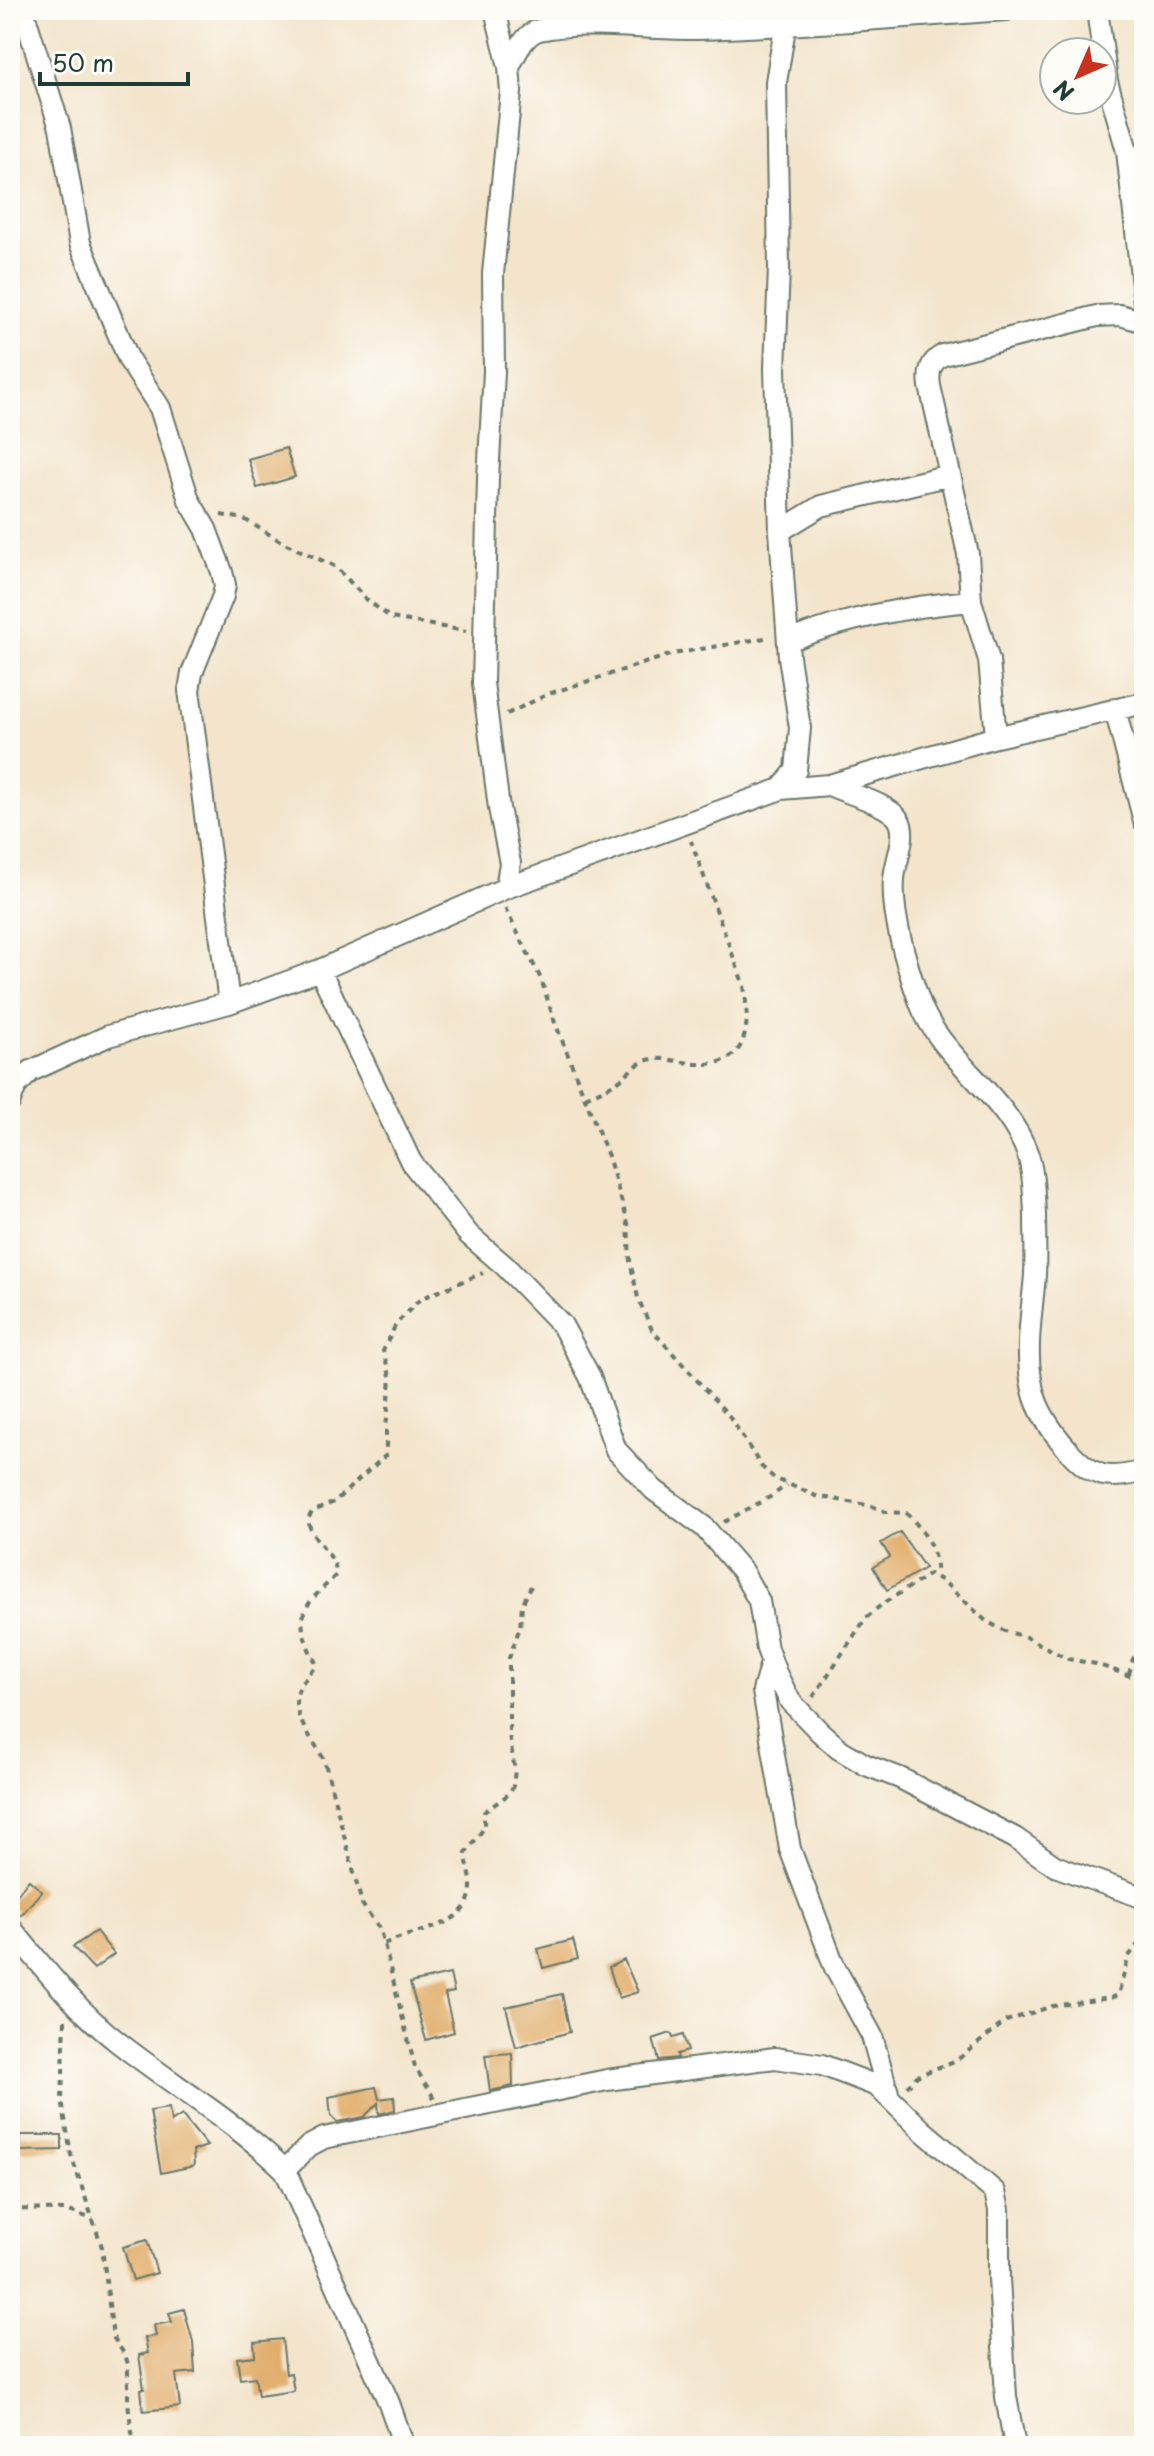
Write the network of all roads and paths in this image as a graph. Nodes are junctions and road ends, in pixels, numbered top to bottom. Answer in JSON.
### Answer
{"nodes":[{"id":1,"x":23,"y":10,"type":"edge"},
{"id":2,"x":495,"y":10,"type":"edge"},
{"id":3,"x":1006,"y":10,"type":"edge"},
{"id":4,"x":1097,"y":10,"type":"edge"},
{"id":5,"x":787,"y":18,"type":"edge"},
{"id":6,"x":509,"y":67,"type":"junction"},
{"id":7,"x":1144,"y":303,"type":"edge"},
{"id":8,"x":1144,"y":322,"type":"edge"},
{"id":9,"x":950,"y":475,"type":"junction"},
{"id":10,"x":197,"y":513,"type":"junction"},
{"id":11,"x":780,"y":531,"type":"junction"},
{"id":12,"x":971,"y":601,"type":"junction"},
{"id":13,"x":484,"y":635,"type":"junction"},
{"id":14,"x":788,"y":638,"type":"junction"},
{"id":15,"x":1144,"y":703,"type":"edge"},
{"id":16,"x":1115,"y":709,"type":"junction"},
{"id":17,"x":487,"y":724,"type":"junction"},
{"id":18,"x":996,"y":737,"type":"junction"},
{"id":19,"x":829,"y":785,"type":"junction"},
{"id":20,"x":781,"y":789,"type":"junction"},
{"id":21,"x":1144,"y":821,"type":"edge"},
{"id":22,"x":685,"y":823,"type":"junction"},
{"id":23,"x":506,"y":888,"type":"junction"},
{"id":24,"x":320,"y":970,"type":"junction"},
{"id":25,"x":229,"y":1003,"type":"junction"},
{"id":26,"x":585,"y":1097,"type":"junction"},
{"id":27,"x":10,"y":1101,"type":"edge"},
{"id":28,"x":505,"y":1266,"type":"junction"},
{"id":29,"x":1144,"y":1471,"type":"edge"},
{"id":30,"x":787,"y":1485,"type":"junction"},
{"id":31,"x":704,"y":1527,"type":"junction"},
{"id":32,"x":936,"y":1575,"type":"junction"},
{"id":33,"x":531,"y":1586,"type":"dead end"},
{"id":34,"x":1144,"y":1645,"type":"edge"},
{"id":35,"x":771,"y":1663,"type":"junction"},
{"id":36,"x":1128,"y":1675,"type":"junction"},
{"id":37,"x":1144,"y":1681,"type":"edge"},
{"id":38,"x":802,"y":1714,"type":"junction"},
{"id":39,"x":1144,"y":1898,"type":"edge"},
{"id":40,"x":10,"y":1927,"type":"edge"},
{"id":41,"x":1144,"y":1936,"type":"edge"},
{"id":42,"x":384,"y":1944,"type":"junction"},
{"id":43,"x":71,"y":2002,"type":"junction"},
{"id":44,"x":892,"y":2098,"type":"junction"},
{"id":45,"x":440,"y":2115,"type":"junction"},
{"id":46,"x":285,"y":2170,"type":"junction"},
{"id":47,"x":10,"y":2209,"type":"edge"},
{"id":48,"x":93,"y":2219,"type":"junction"},
{"id":49,"x":134,"y":2446,"type":"edge"},
{"id":50,"x":404,"y":2446,"type":"edge"},
{"id":51,"x":1015,"y":2446,"type":"edge"}],
"edges":[{"from":1,"to":10,"type":"street"},
{"from":2,"to":6,"type":"street"},
{"from":3,"to":5,"type":"street"},
{"from":4,"to":7,"type":"street"},
{"from":5,"to":6,"type":"street"},
{"from":5,"to":11,"type":"street"},
{"from":6,"to":13,"type":"street"},
{"from":8,"to":9,"type":"street"},
{"from":9,"to":11,"type":"street"},
{"from":9,"to":12,"type":"street"},
{"from":10,"to":13,"type":"path"},
{"from":10,"to":25,"type":"street"},
{"from":11,"to":14,"type":"street"},
{"from":12,"to":14,"type":"street"},
{"from":12,"to":18,"type":"street"},
{"from":13,"to":17,"type":"street"},
{"from":14,"to":17,"type":"path"},
{"from":14,"to":20,"type":"street"},
{"from":15,"to":16,"type":"street"},
{"from":16,"to":18,"type":"street"},
{"from":16,"to":21,"type":"street"},
{"from":17,"to":23,"type":"street"},
{"from":18,"to":19,"type":"street"},
{"from":19,"to":20,"type":"street"},
{"from":19,"to":29,"type":"street"},
{"from":20,"to":22,"type":"street"},
{"from":22,"to":23,"type":"street"},
{"from":22,"to":26,"type":"path"},
{"from":23,"to":24,"type":"street"},
{"from":23,"to":26,"type":"path"},
{"from":24,"to":25,"type":"street"},
{"from":24,"to":28,"type":"street"},
{"from":25,"to":27,"type":"street"},
{"from":26,"to":30,"type":"path"},
{"from":28,"to":31,"type":"street"},
{"from":28,"to":42,"type":"path"},
{"from":30,"to":31,"type":"path"},
{"from":30,"to":32,"type":"path"},
{"from":31,"to":35,"type":"street"},
{"from":32,"to":36,"type":"path"},
{"from":32,"to":38,"type":"path"},
{"from":33,"to":42,"type":"path"},
{"from":34,"to":36,"type":"path"},
{"from":35,"to":38,"type":"street"},
{"from":35,"to":44,"type":"street"},
{"from":36,"to":37,"type":"path"},
{"from":38,"to":39,"type":"street"},
{"from":40,"to":43,"type":"street"},
{"from":41,"to":44,"type":"path"},
{"from":42,"to":45,"type":"path"},
{"from":43,"to":46,"type":"street"},
{"from":43,"to":48,"type":"path"},
{"from":44,"to":45,"type":"street"},
{"from":44,"to":51,"type":"street"},
{"from":45,"to":46,"type":"street"},
{"from":46,"to":50,"type":"street"},
{"from":47,"to":48,"type":"path"},
{"from":48,"to":49,"type":"path"}]}
